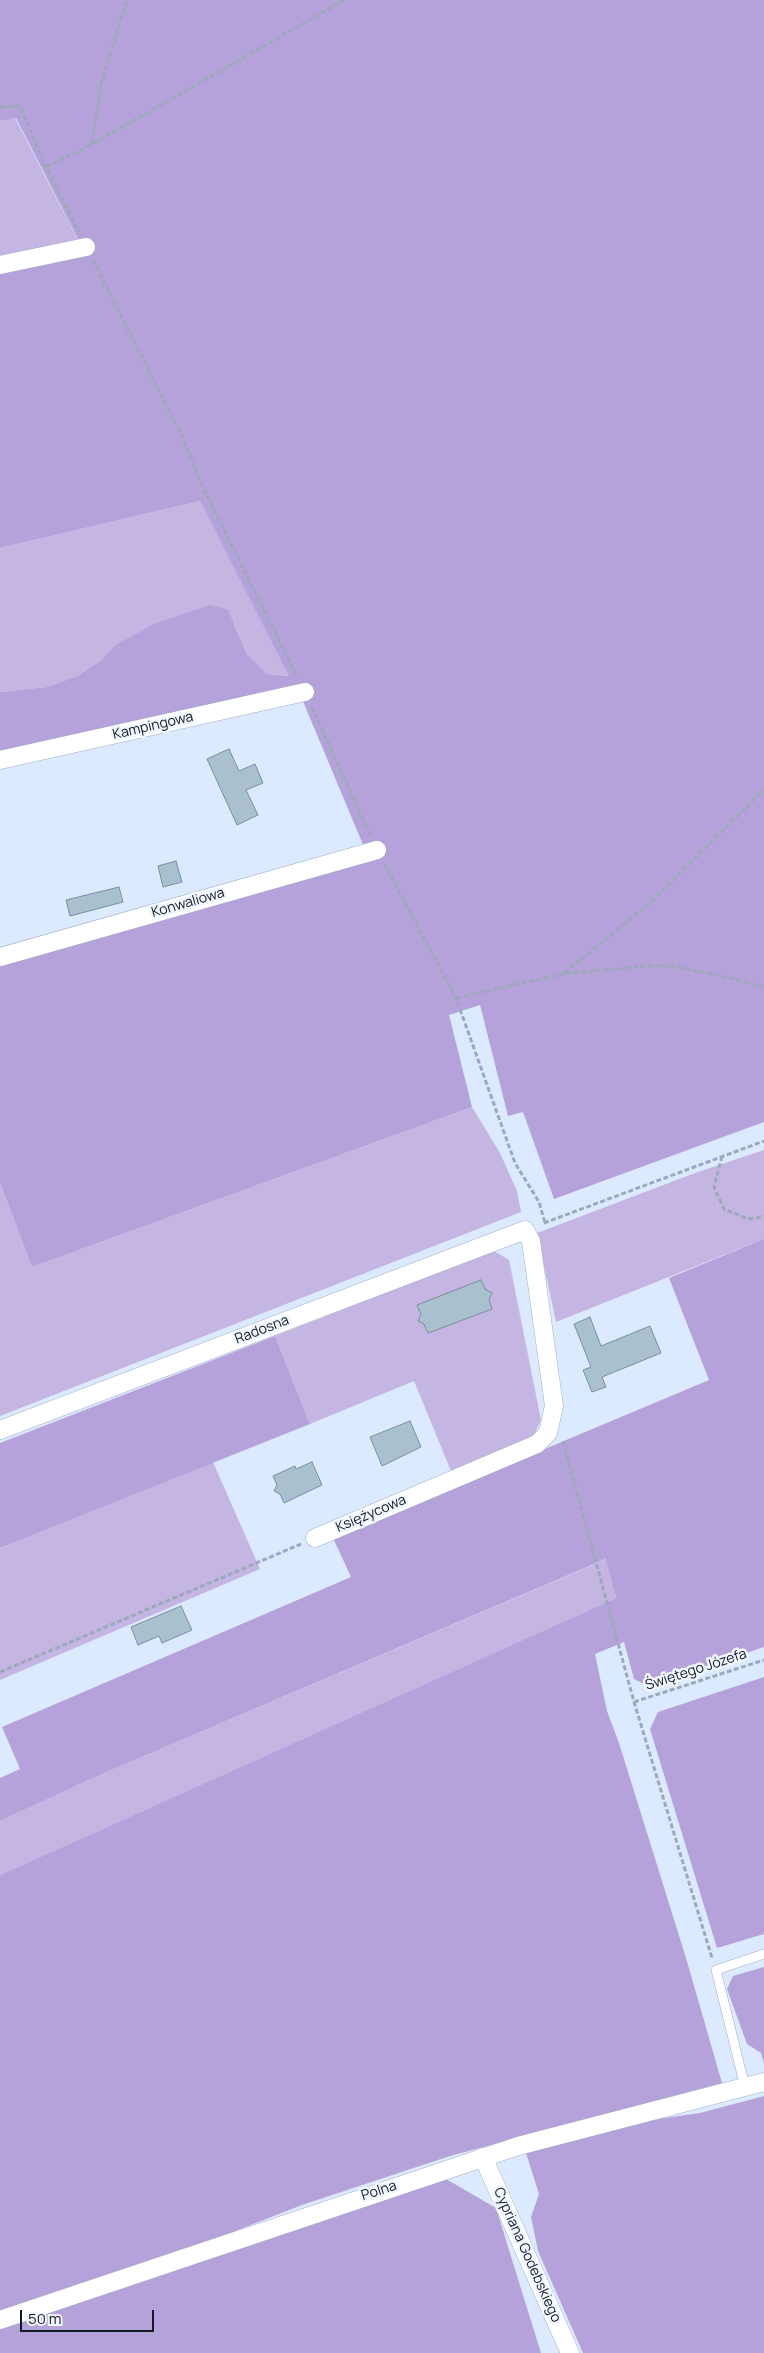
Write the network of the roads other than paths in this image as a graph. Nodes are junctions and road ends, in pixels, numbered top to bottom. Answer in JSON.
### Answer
{"nodes":[{"id":1,"x":86,"y":247,"type":"road end"},
{"id":2,"x":0,"y":265,"type":"edge"},
{"id":3,"x":305,"y":692,"type":"road end"},
{"id":4,"x":0,"y":760,"type":"edge"},
{"id":5,"x":377,"y":850,"type":"road end"},
{"id":6,"x":0,"y":956,"type":"edge"},
{"id":7,"x":525,"y":1230,"type":"joint"},
{"id":8,"x":0,"y":1430,"type":"edge"},
{"id":9,"x":315,"y":1538,"type":"road end"},
{"id":10,"x":764,"y":1954,"type":"edge"},
{"id":11,"x":764,"y":2082,"type":"edge"},
{"id":12,"x":744,"y":2087,"type":"junction"},
{"id":13,"x":483,"y":2157,"type":"junction"},
{"id":14,"x":0,"y":2320,"type":"edge"},
{"id":15,"x":570,"y":2353,"type":"edge"}],
"edges":[{"from":1,"to":2,"type":"street"},
{"from":3,"to":4,"type":"street","name":"Kampingowa"},
{"from":5,"to":6,"type":"street","name":"Konwaliowa"},
{"from":7,"to":8,"type":"street","name":"Radosna"},
{"from":7,"to":9,"type":"street","name":"Księżycowa"},
{"from":10,"to":12,"type":"lane"},
{"from":11,"to":12,"type":"street","name":"Polna"},
{"from":12,"to":13,"type":"street","name":"Polna"},
{"from":13,"to":14,"type":"street","name":"Polna"},
{"from":13,"to":15,"type":"street","name":"Cypriana Godebskiego"}]}
